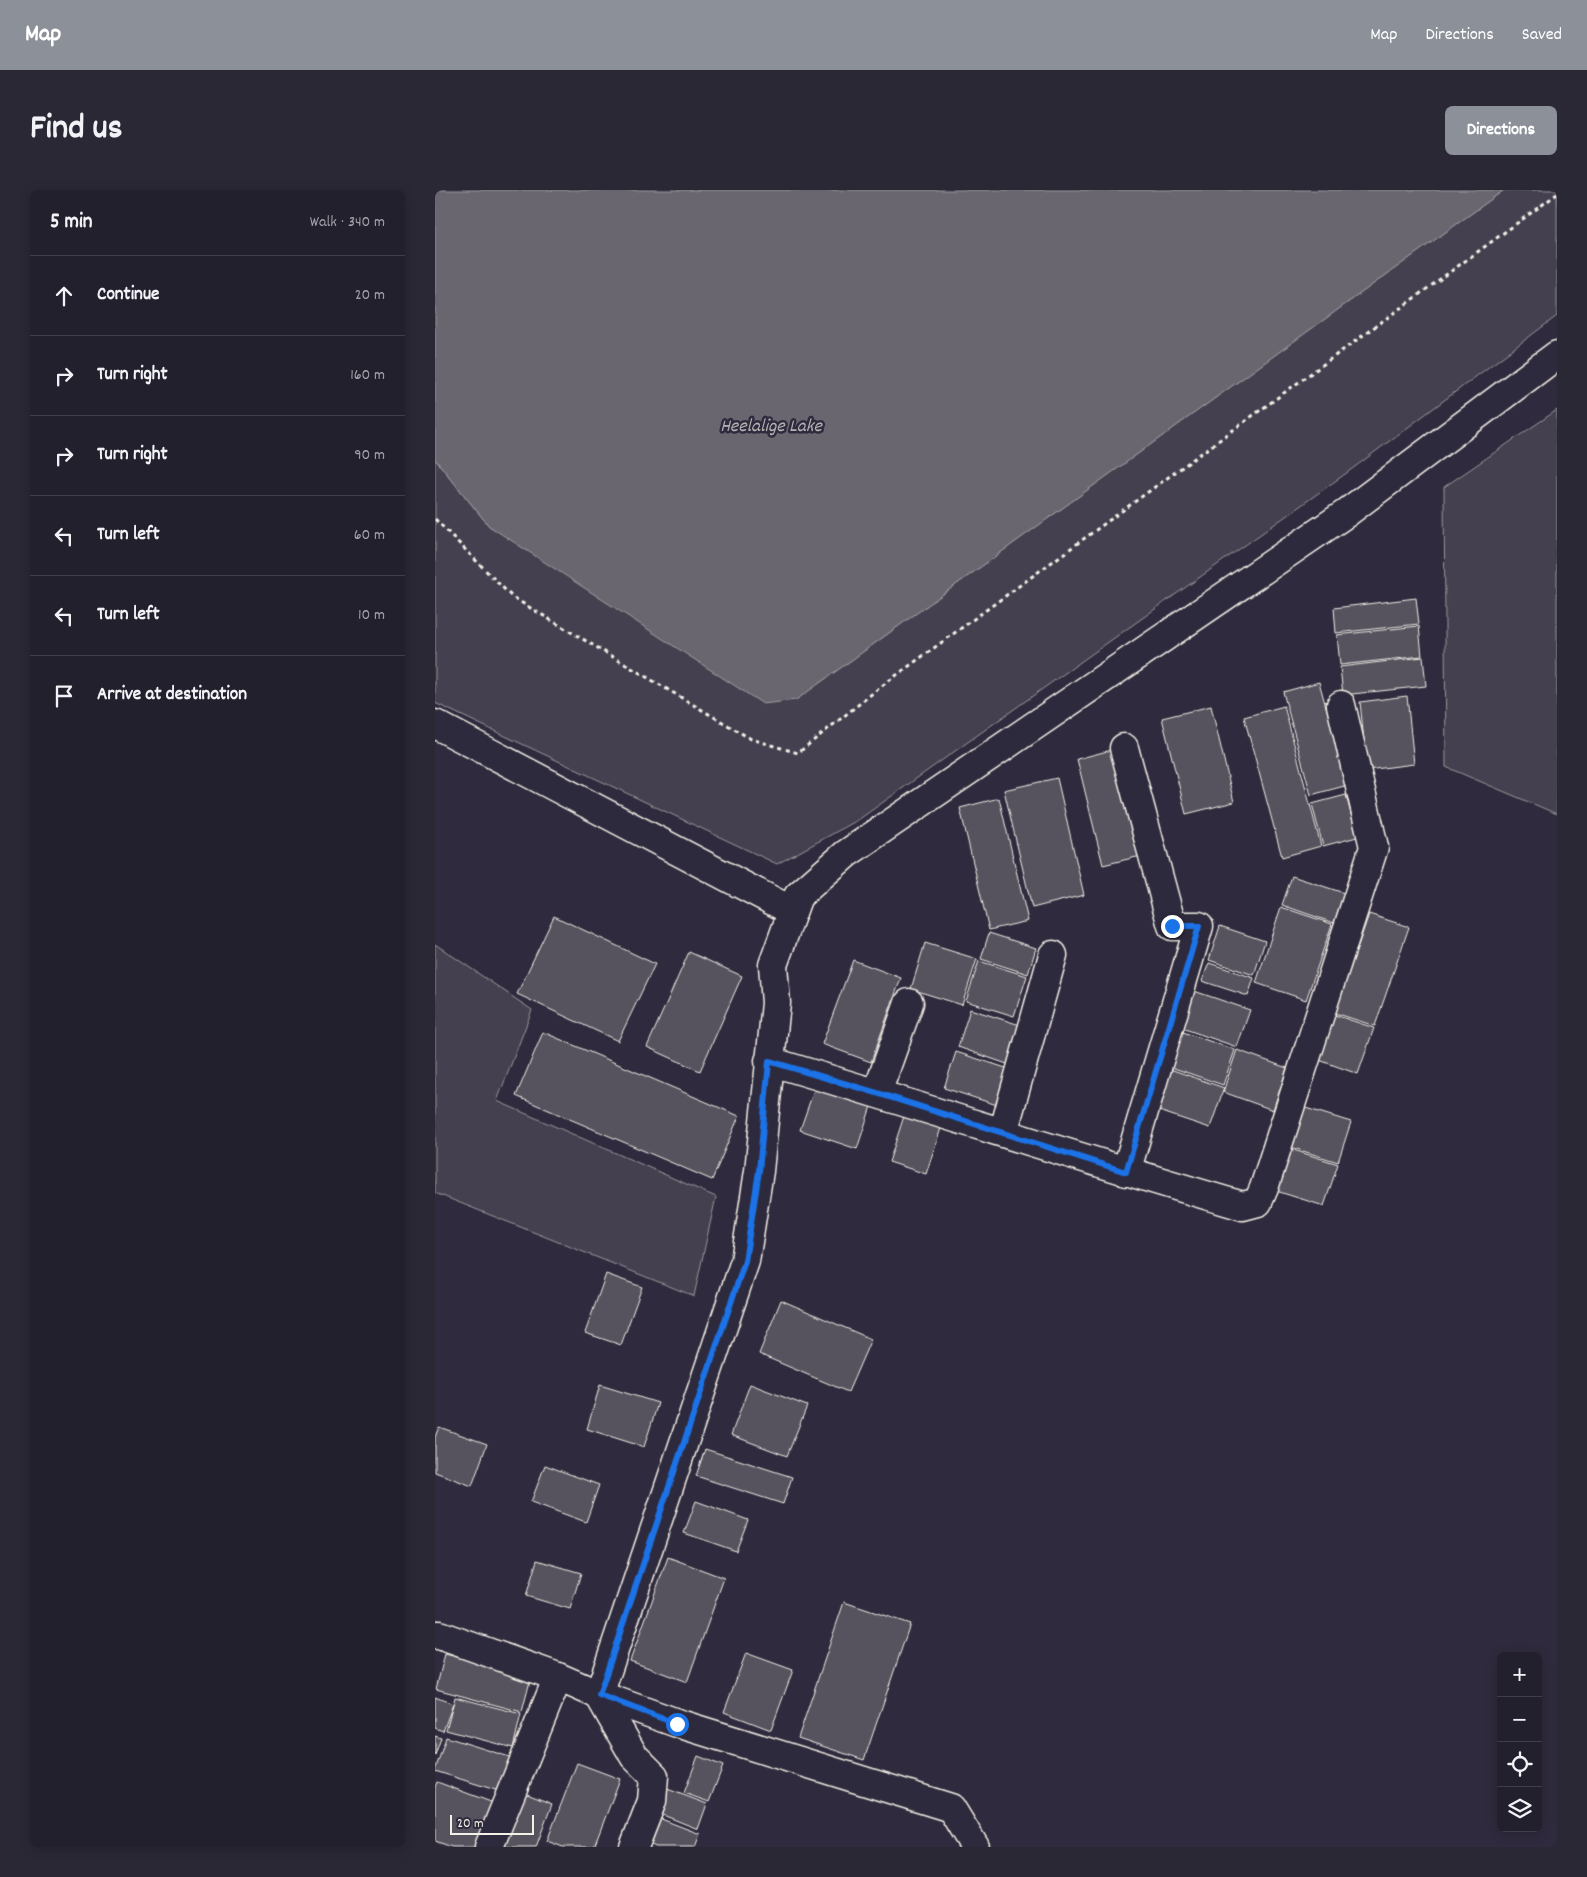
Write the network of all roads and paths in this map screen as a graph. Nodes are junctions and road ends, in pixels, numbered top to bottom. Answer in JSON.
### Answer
{"nodes":[{"id":1,"x":1557,"y":194,"type":"edge"},
{"id":2,"x":1557,"y":355,"type":"edge"},
{"id":3,"x":435,"y":518,"type":"edge"},
{"id":4,"x":1341,"y":705,"type":"dead end"},
{"id":5,"x":435,"y":724,"type":"edge"},
{"id":6,"x":1124,"y":748,"type":"dead end"},
{"id":7,"x":792,"y":911,"type":"junction"},
{"id":8,"x":1053,"y":954,"type":"dead end"},
{"id":9,"x":909,"y":1003,"type":"dead end"},
{"id":10,"x":769,"y":1061,"type":"junction"},
{"id":11,"x":877,"y":1093,"type":"junction"},
{"id":12,"x":1003,"y":1133,"type":"junction"},
{"id":13,"x":1126,"y":1172,"type":"junction"},
{"id":14,"x":435,"y":1636,"type":"edge"},
{"id":15,"x":558,"y":1677,"type":"junction"},
{"id":16,"x":599,"y":1695,"type":"junction"},
{"id":17,"x":489,"y":1847,"type":"edge"},
{"id":18,"x":634,"y":1847,"type":"edge"},
{"id":19,"x":975,"y":1847,"type":"edge"}],
"edges":[{"from":1,"to":3,"type":"path"},
{"from":2,"to":7,"type":"street"},
{"from":4,"to":13,"type":"street"},
{"from":5,"to":7,"type":"street"},
{"from":6,"to":13,"type":"street"},
{"from":7,"to":10,"type":"street"},
{"from":8,"to":12,"type":"street"},
{"from":9,"to":11,"type":"street"},
{"from":10,"to":11,"type":"street"},
{"from":10,"to":16,"type":"street"},
{"from":11,"to":12,"type":"street"},
{"from":12,"to":13,"type":"street"},
{"from":14,"to":15,"type":"street"},
{"from":15,"to":16,"type":"street"},
{"from":15,"to":17,"type":"street"},
{"from":16,"to":18,"type":"street"},
{"from":16,"to":19,"type":"street"}]}
